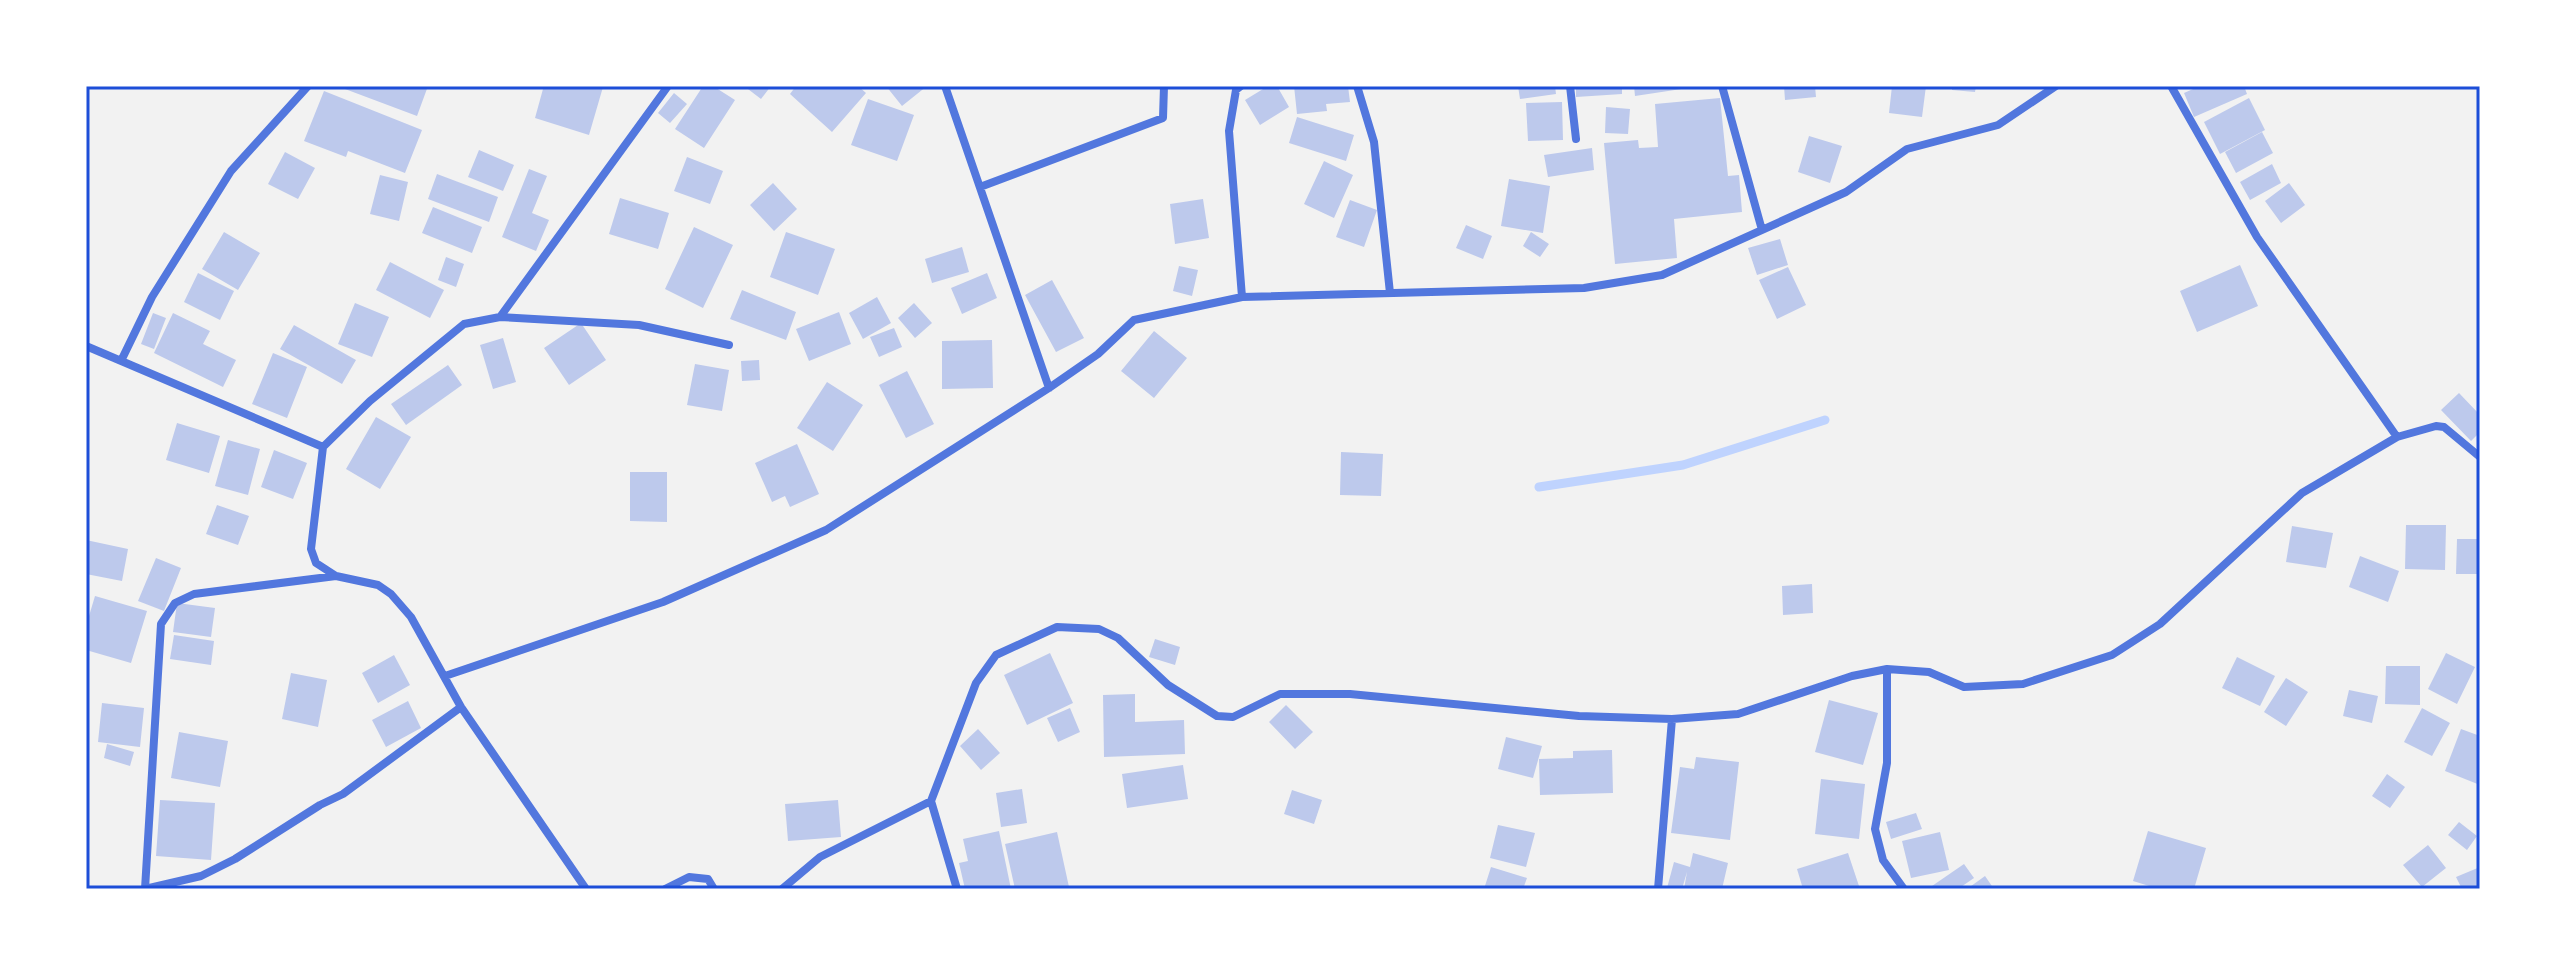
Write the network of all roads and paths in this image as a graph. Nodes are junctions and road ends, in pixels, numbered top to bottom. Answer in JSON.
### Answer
{"nodes":[{"id":1,"x":308,"y":86,"type":"edge"},
{"id":2,"x":668,"y":86,"type":"edge"},
{"id":3,"x":945,"y":86,"type":"edge"},
{"id":4,"x":1164,"y":86,"type":"edge"},
{"id":5,"x":1241,"y":86,"type":"edge"},
{"id":6,"x":1357,"y":86,"type":"edge"},
{"id":7,"x":1570,"y":86,"type":"edge"},
{"id":8,"x":1722,"y":86,"type":"edge"},
{"id":9,"x":2056,"y":86,"type":"edge"},
{"id":10,"x":2171,"y":86,"type":"edge"},
{"id":11,"x":1576,"y":139,"type":"dead end"},
{"id":12,"x":980,"y":187,"type":"junction"},
{"id":13,"x":1762,"y":230,"type":"junction"},
{"id":14,"x":1390,"y":293,"type":"junction"},
{"id":15,"x":1242,"y":297,"type":"junction"},
{"id":16,"x":500,"y":317,"type":"junction"},
{"id":17,"x":729,"y":345,"type":"dead end"},
{"id":18,"x":86,"y":346,"type":"edge"},
{"id":19,"x":121,"y":361,"type":"junction"},
{"id":20,"x":1049,"y":388,"type":"junction"},
{"id":21,"x":2397,"y":437,"type":"junction"},
{"id":22,"x":323,"y":447,"type":"junction"},
{"id":23,"x":2480,"y":457,"type":"edge"},
{"id":24,"x":336,"y":576,"type":"junction"},
{"id":25,"x":1887,"y":669,"type":"junction"},
{"id":26,"x":445,"y":676,"type":"junction"},
{"id":27,"x":461,"y":707,"type":"junction"},
{"id":28,"x":1672,"y":719,"type":"junction"},
{"id":29,"x":931,"y":801,"type":"junction"},
{"id":30,"x":145,"y":889,"type":"edge"},
{"id":31,"x":586,"y":889,"type":"edge"},
{"id":32,"x":665,"y":889,"type":"edge"},
{"id":33,"x":714,"y":889,"type":"edge"},
{"id":34,"x":782,"y":889,"type":"edge"},
{"id":35,"x":957,"y":889,"type":"edge"},
{"id":36,"x":1658,"y":889,"type":"edge"},
{"id":37,"x":1904,"y":889,"type":"edge"}],
"edges":[{"from":1,"to":19,"type":"street"},
{"from":2,"to":16,"type":"street"},
{"from":3,"to":12,"type":"street"},
{"from":4,"to":12,"type":"street"},
{"from":5,"to":15,"type":"street"},
{"from":6,"to":14,"type":"street"},
{"from":7,"to":11,"type":"street"},
{"from":8,"to":13,"type":"street"},
{"from":9,"to":13,"type":"street"},
{"from":10,"to":21,"type":"street"},
{"from":12,"to":20,"type":"street"},
{"from":13,"to":14,"type":"street"},
{"from":14,"to":15,"type":"street"},
{"from":15,"to":20,"type":"street"},
{"from":16,"to":17,"type":"street"},
{"from":16,"to":22,"type":"street"},
{"from":18,"to":19,"type":"street"},
{"from":19,"to":22,"type":"street"},
{"from":20,"to":26,"type":"street"},
{"from":21,"to":23,"type":"street"},
{"from":21,"to":25,"type":"street"},
{"from":22,"to":24,"type":"street"},
{"from":24,"to":26,"type":"street"},
{"from":24,"to":30,"type":"street"},
{"from":25,"to":28,"type":"street"},
{"from":25,"to":37,"type":"street"},
{"from":26,"to":27,"type":"street"},
{"from":27,"to":30,"type":"street"},
{"from":27,"to":31,"type":"street"},
{"from":28,"to":29,"type":"street"},
{"from":28,"to":36,"type":"street"},
{"from":29,"to":34,"type":"street"},
{"from":29,"to":35,"type":"street"},
{"from":32,"to":33,"type":"street"}]}
